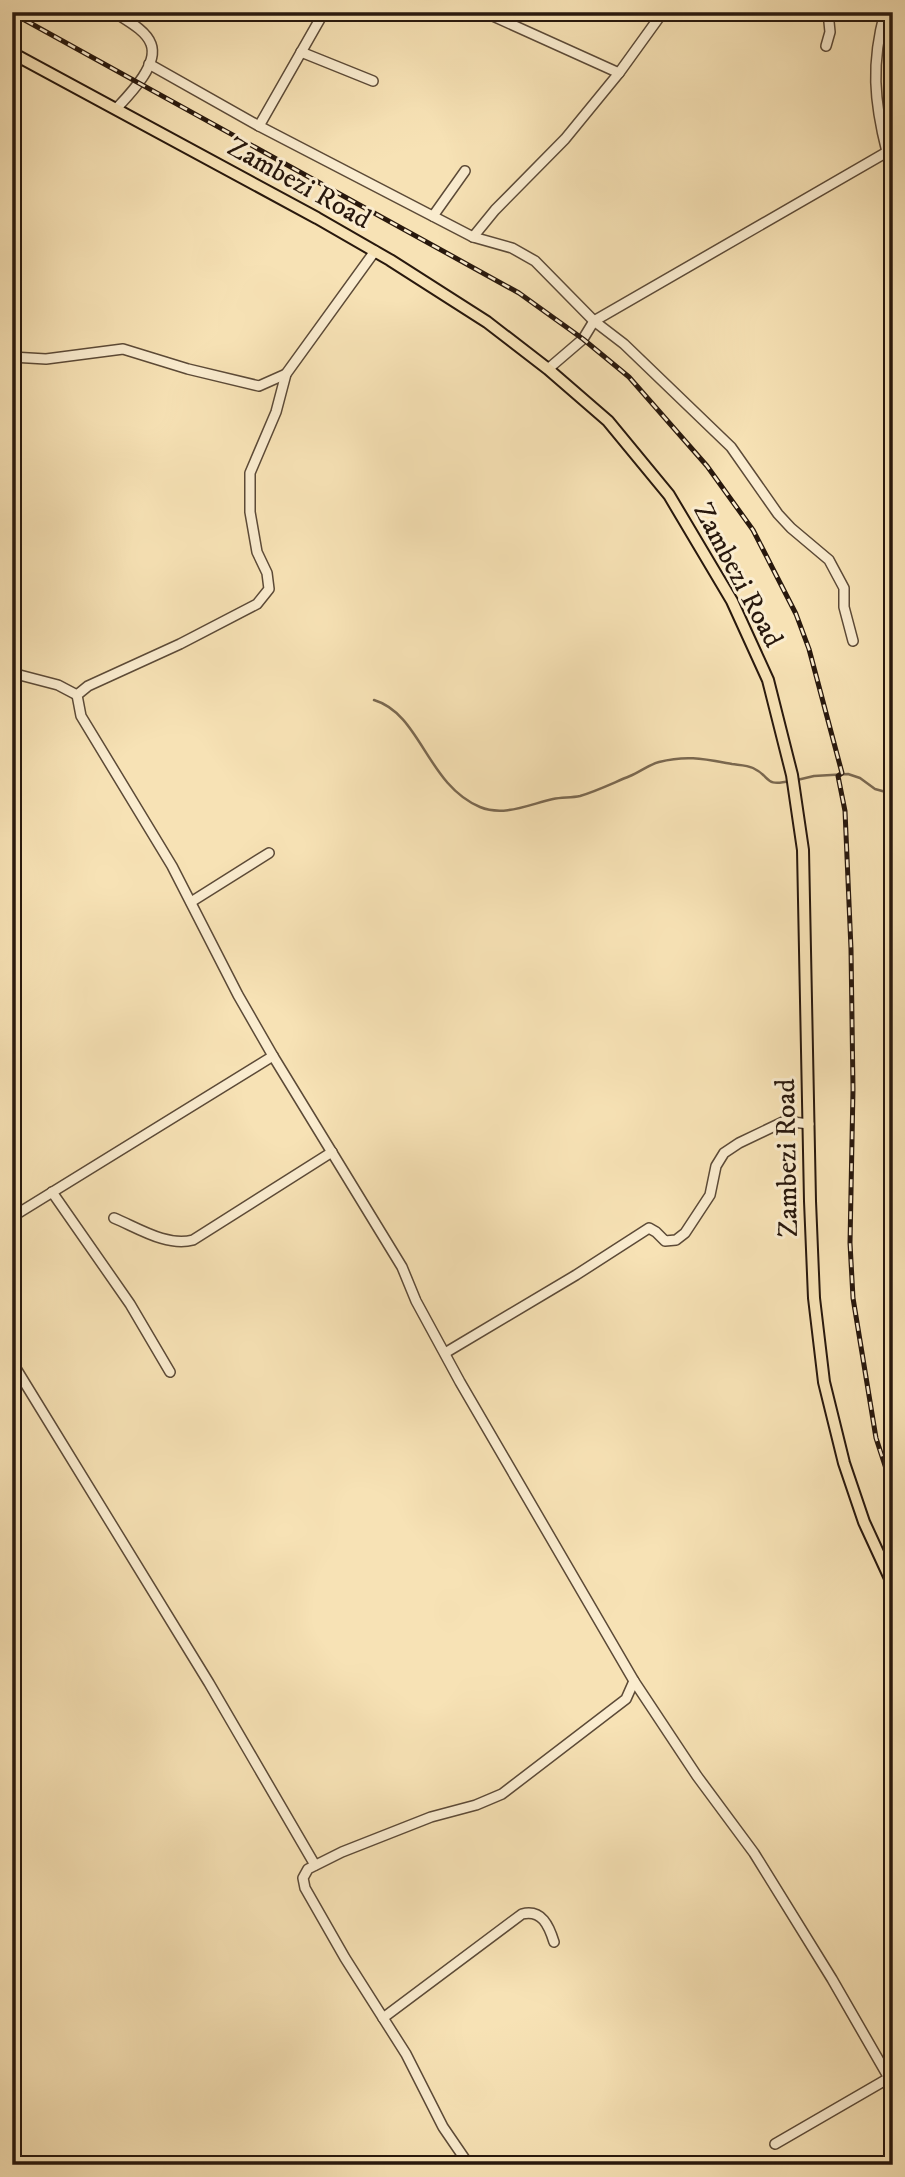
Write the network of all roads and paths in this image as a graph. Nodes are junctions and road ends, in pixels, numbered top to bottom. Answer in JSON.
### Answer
{"nodes":[{"id":1,"x":114,"y":12,"type":"edge"},
{"id":2,"x":324,"y":12,"type":"edge"},
{"id":3,"x":484,"y":12,"type":"edge"},
{"id":4,"x":663,"y":12,"type":"edge"},
{"id":5,"x":828,"y":12,"type":"edge"},
{"id":6,"x":885,"y":12,"type":"edge"},
{"id":7,"x":827,"y":46,"type":"dead end"},
{"id":8,"x":301,"y":51,"type":"junction"},
{"id":9,"x":12,"y":53,"type":"edge"},
{"id":10,"x":149,"y":64,"type":"junction"},
{"id":11,"x":619,"y":73,"type":"junction"},
{"id":12,"x":373,"y":81,"type":"dead end"},
{"id":13,"x":116,"y":109,"type":"junction"},
{"id":14,"x":259,"y":126,"type":"junction"},
{"id":15,"x":890,"y":152,"type":"edge"},
{"id":16,"x":465,"y":171,"type":"dead end"},
{"id":17,"x":433,"y":216,"type":"junction"},
{"id":18,"x":473,"y":237,"type":"junction"},
{"id":19,"x":375,"y":251,"type":"junction"},
{"id":20,"x":594,"y":321,"type":"junction"},
{"id":21,"x":12,"y":357,"type":"edge"},
{"id":22,"x":548,"y":369,"type":"junction"},
{"id":23,"x":286,"y":374,"type":"junction"},
{"id":24,"x":853,"y":641,"type":"dead end"},
{"id":25,"x":12,"y":673,"type":"edge"},
{"id":26,"x":77,"y":695,"type":"junction"},
{"id":27,"x":268,"y":853,"type":"dead end"},
{"id":28,"x":191,"y":902,"type":"junction"},
{"id":29,"x":273,"y":1056,"type":"junction"},
{"id":30,"x":809,"y":1124,"type":"junction"},
{"id":31,"x":332,"y":1152,"type":"junction"},
{"id":32,"x":52,"y":1192,"type":"junction"},
{"id":33,"x":12,"y":1217,"type":"edge"},
{"id":34,"x":114,"y":1218,"type":"dead end"},
{"id":35,"x":445,"y":1353,"type":"junction"},
{"id":36,"x":12,"y":1362,"type":"edge"},
{"id":37,"x":170,"y":1373,"type":"dead end"},
{"id":38,"x":893,"y":1585,"type":"edge"},
{"id":39,"x":634,"y":1681,"type":"junction"},
{"id":40,"x":315,"y":1865,"type":"junction"},
{"id":41,"x":554,"y":1942,"type":"dead end"},
{"id":42,"x":383,"y":2018,"type":"junction"},
{"id":43,"x":891,"y":2081,"type":"edge"},
{"id":44,"x":775,"y":2144,"type":"dead end"},
{"id":45,"x":469,"y":2165,"type":"edge"}],
"edges":[{"from":1,"to":10,"type":"street"},
{"from":2,"to":8,"type":"street"},
{"from":3,"to":11,"type":"street"},
{"from":4,"to":11,"type":"street"},
{"from":5,"to":7,"type":"street"},
{"from":6,"to":15,"type":"street"},
{"from":8,"to":12,"type":"street"},
{"from":8,"to":14,"type":"street"},
{"from":9,"to":13,"type":"main road","name":"Zambezi Road"},
{"from":10,"to":13,"type":"street"},
{"from":10,"to":14,"type":"street"},
{"from":11,"to":18,"type":"street"},
{"from":13,"to":19,"type":"main road","name":"Zambezi Road"},
{"from":14,"to":17,"type":"street"},
{"from":15,"to":20,"type":"street"},
{"from":16,"to":17,"type":"street"},
{"from":17,"to":18,"type":"street"},
{"from":18,"to":20,"type":"street"},
{"from":19,"to":22,"type":"main road","name":"Zambezi Road"},
{"from":19,"to":23,"type":"street"},
{"from":20,"to":22,"type":"street"},
{"from":20,"to":24,"type":"street"},
{"from":21,"to":23,"type":"street"},
{"from":22,"to":30,"type":"main road","name":"Zambezi Road"},
{"from":23,"to":26,"type":"street"},
{"from":25,"to":26,"type":"street"},
{"from":26,"to":28,"type":"street"},
{"from":27,"to":28,"type":"street"},
{"from":28,"to":29,"type":"street"},
{"from":29,"to":31,"type":"street"},
{"from":29,"to":32,"type":"street"},
{"from":30,"to":35,"type":"street"},
{"from":30,"to":38,"type":"main road","name":"Zambezi Road"},
{"from":31,"to":34,"type":"street"},
{"from":31,"to":35,"type":"street"},
{"from":32,"to":33,"type":"street"},
{"from":32,"to":37,"type":"street"},
{"from":35,"to":39,"type":"street"},
{"from":36,"to":40,"type":"street"},
{"from":39,"to":40,"type":"street"},
{"from":39,"to":43,"type":"street"},
{"from":40,"to":42,"type":"street"},
{"from":41,"to":42,"type":"street"},
{"from":42,"to":45,"type":"street"},
{"from":43,"to":44,"type":"street"}]}
